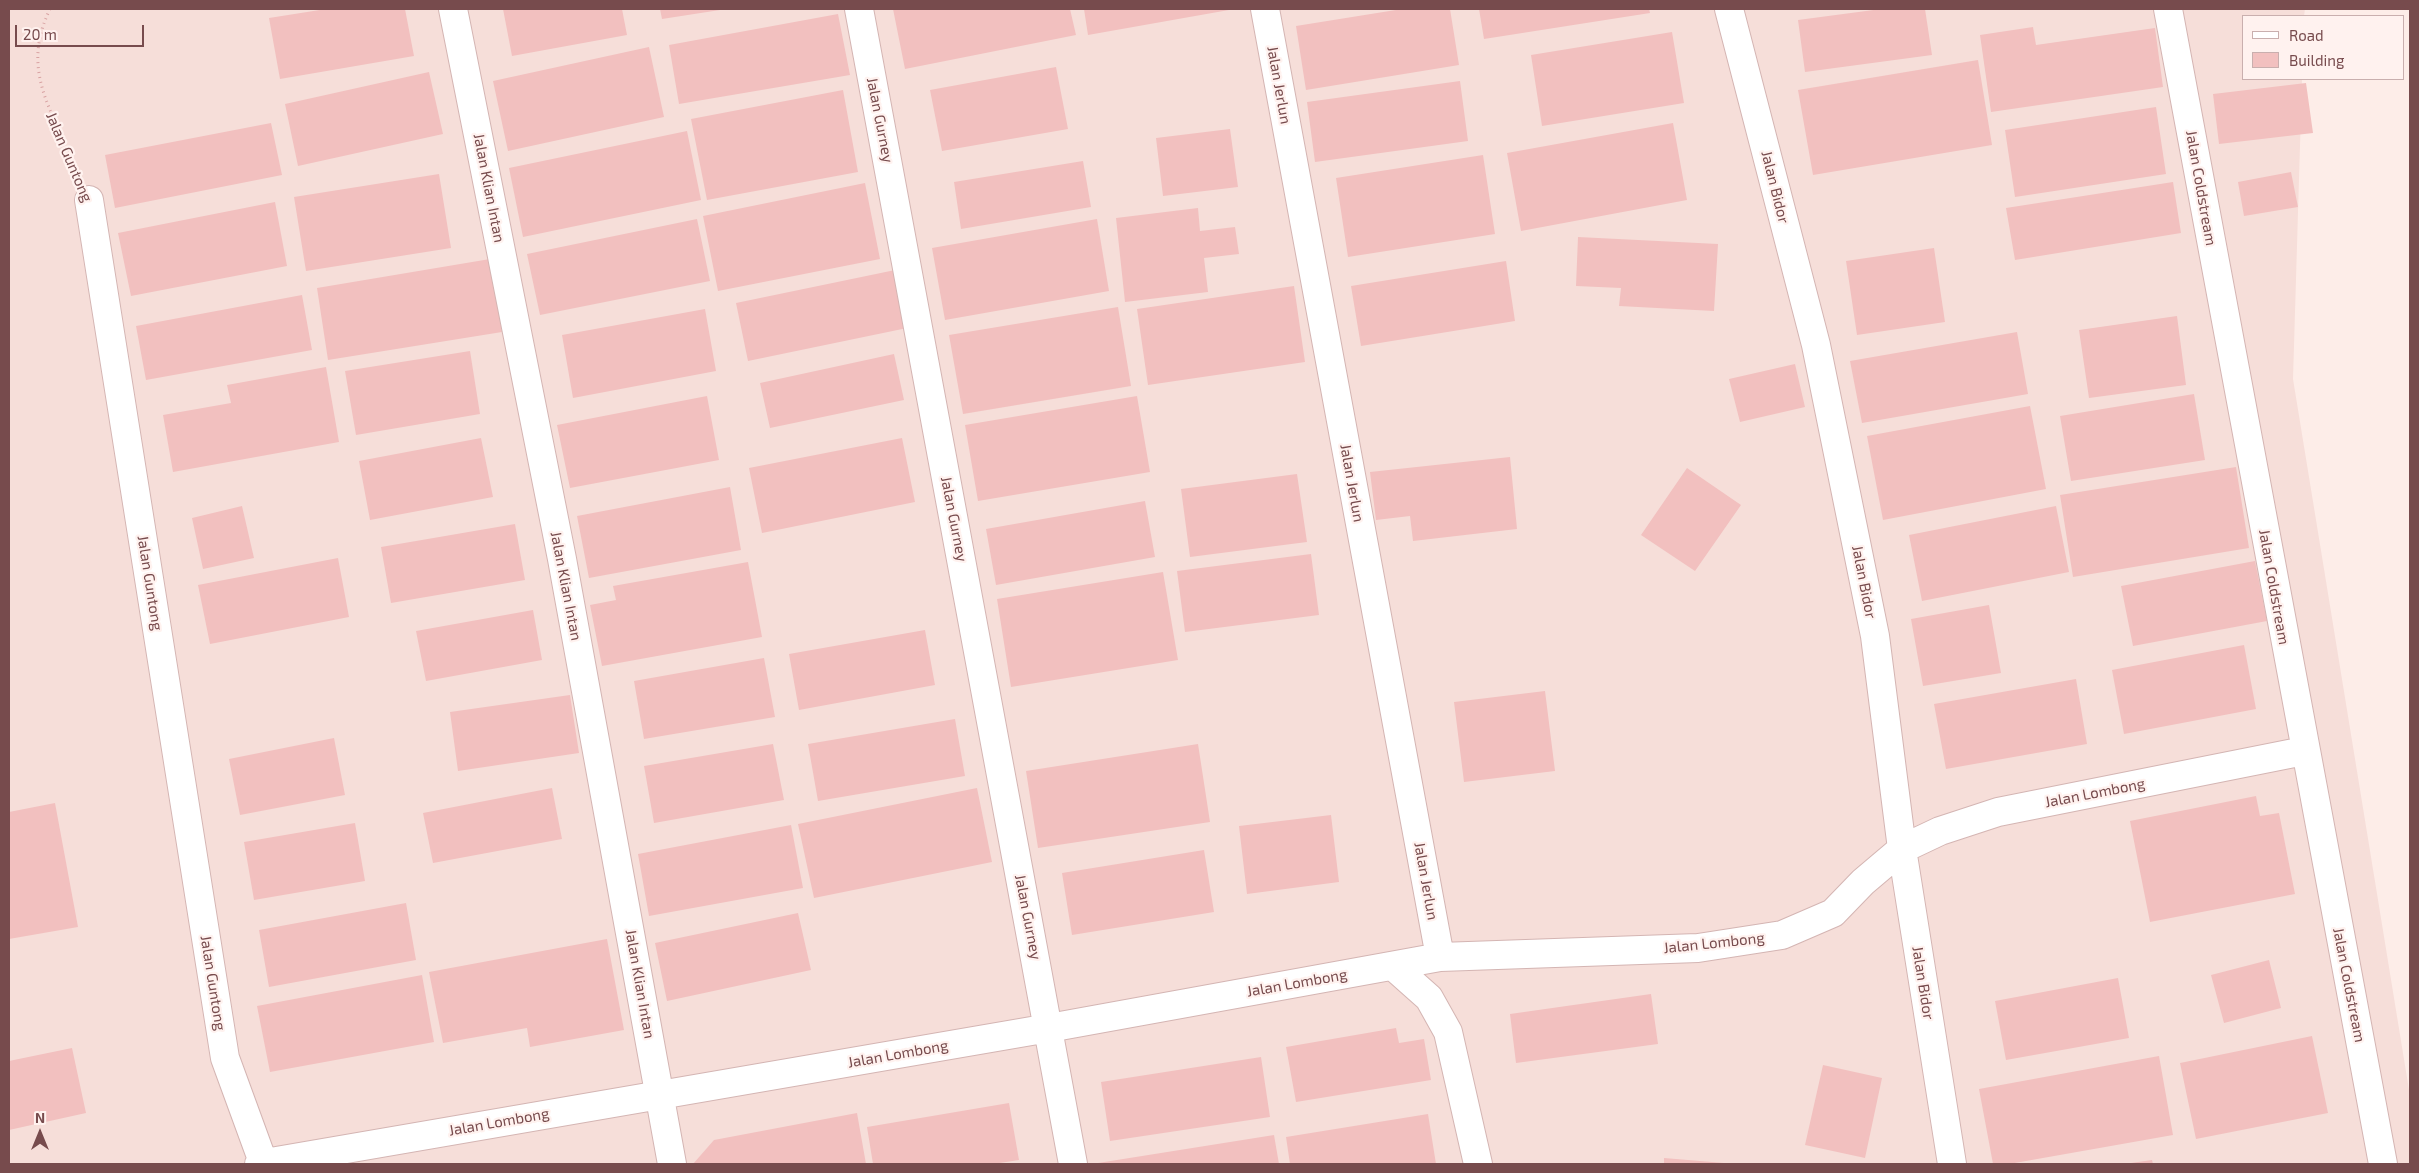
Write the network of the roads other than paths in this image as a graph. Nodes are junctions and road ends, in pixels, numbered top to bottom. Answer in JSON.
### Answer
{"nodes":[{"id":1,"x":454,"y":9,"type":"edge"},
{"id":2,"x":859,"y":9,"type":"edge"},
{"id":3,"x":1265,"y":9,"type":"edge"},
{"id":4,"x":1729,"y":9,"type":"edge"},
{"id":5,"x":2168,"y":9,"type":"edge"},
{"id":6,"x":89,"y":200,"type":"road end"},
{"id":7,"x":2304,"y":751,"type":"junction"},
{"id":8,"x":1902,"y":850,"type":"junction"},
{"id":9,"x":1440,"y":958,"type":"junction"},
{"id":10,"x":1393,"y":966,"type":"junction"},
{"id":11,"x":1048,"y":1028,"type":"junction"},
{"id":12,"x":660,"y":1095,"type":"junction"},
{"id":13,"x":261,"y":1163,"type":"edge"},
{"id":14,"x":672,"y":1164,"type":"edge"},
{"id":15,"x":1073,"y":1164,"type":"edge"},
{"id":16,"x":1478,"y":1164,"type":"edge"},
{"id":17,"x":1952,"y":1164,"type":"edge"},
{"id":18,"x":2383,"y":1164,"type":"edge"}],
"edges":[{"from":1,"to":12,"type":"street","name":"Jalan Klian Intan"},
{"from":2,"to":11,"type":"street","name":"Jalan Gurney"},
{"from":3,"to":9,"type":"street","name":"Jalan Jerlun"},
{"from":4,"to":8,"type":"street","name":"Jalan Bidor"},
{"from":5,"to":7,"type":"street","name":"Jalan Coldstream"},
{"from":6,"to":13,"type":"street","name":"Jalan Guntong"},
{"from":7,"to":8,"type":"street","name":"Jalan Lombong"},
{"from":7,"to":18,"type":"street","name":"Jalan Coldstream"},
{"from":8,"to":9,"type":"street","name":"Jalan Lombong"},
{"from":8,"to":17,"type":"street","name":"Jalan Bidor"},
{"from":9,"to":10,"type":"street","name":"Jalan Lombong"},
{"from":10,"to":11,"type":"street","name":"Jalan Lombong"},
{"from":10,"to":16,"type":"street"},
{"from":11,"to":12,"type":"street","name":"Jalan Lombong"},
{"from":11,"to":15,"type":"street","name":"Jalan Gurney"},
{"from":12,"to":13,"type":"street","name":"Jalan Lombong"},
{"from":12,"to":14,"type":"street","name":"Jalan Klian Intan"}]}
